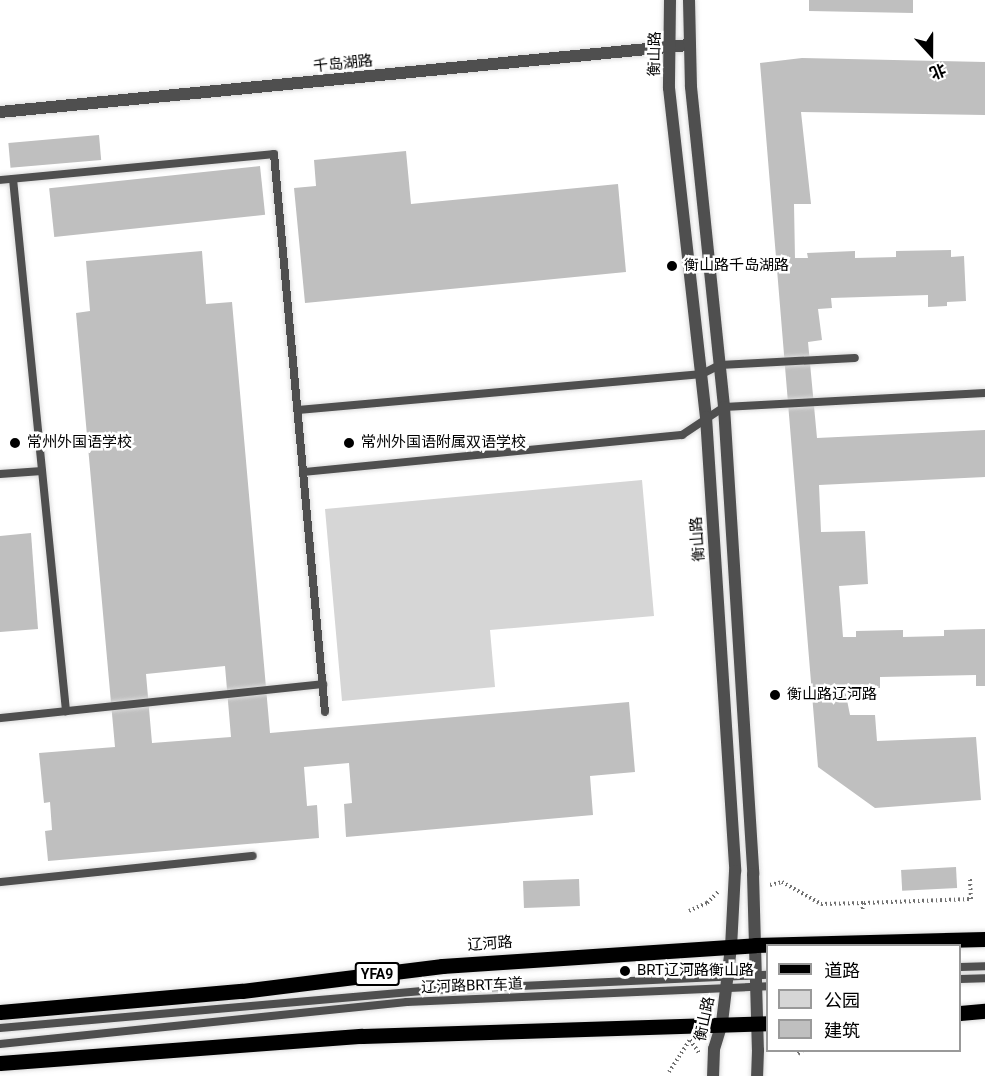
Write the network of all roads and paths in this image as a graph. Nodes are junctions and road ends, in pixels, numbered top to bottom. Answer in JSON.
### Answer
{"nodes":[{"id":1,"x":670,"y":0,"type":"edge"},
{"id":2,"x":689,"y":0,"type":"edge"},
{"id":3,"x":688,"y":45,"type":"junction"},
{"id":4,"x":670,"y":47,"type":"junction"},
{"id":5,"x":0,"y":112,"type":"edge"},
{"id":6,"x":13,"y":179,"type":"junction"},
{"id":7,"x":0,"y":180,"type":"edge"},
{"id":8,"x":855,"y":358,"type":"dead end"},
{"id":9,"x":720,"y":365,"type":"junction"},
{"id":10,"x":702,"y":374,"type":"junction"},
{"id":11,"x":985,"y":393,"type":"edge"},
{"id":12,"x":723,"y":407,"type":"junction"},
{"id":13,"x":298,"y":410,"type":"junction"},
{"id":14,"x":706,"y":417,"type":"junction"},
{"id":15,"x":42,"y":471,"type":"junction"},
{"id":16,"x":304,"y":472,"type":"junction"},
{"id":17,"x":0,"y":474,"type":"edge"},
{"id":18,"x":323,"y":684,"type":"junction"},
{"id":19,"x":66,"y":711,"type":"junction"},
{"id":20,"x":325,"y":712,"type":"dead end"},
{"id":21,"x":0,"y":718,"type":"edge"},
{"id":22,"x":253,"y":856,"type":"dead end"},
{"id":23,"x":970,"y":878,"type":"dead end"},
{"id":24,"x":0,"y":882,"type":"edge"},
{"id":25,"x":770,"y":885,"type":"dead end"},
{"id":26,"x":723,"y":887,"type":"dead end"},
{"id":27,"x":864,"y":903,"type":"junction"},
{"id":28,"x":862,"y":910,"type":"dead end"},
{"id":29,"x":689,"y":911,"type":"dead end"},
{"id":30,"x":985,"y":939,"type":"edge"},
{"id":31,"x":793,"y":944,"type":"edge"},
{"id":32,"x":755,"y":945,"type":"junction"},
{"id":33,"x":766,"y":945,"type":"edge"},
{"id":34,"x":732,"y":947,"type":"junction"},
{"id":35,"x":985,"y":966,"type":"edge"},
{"id":36,"x":961,"y":967,"type":"edge"},
{"id":37,"x":985,"y":978,"type":"edge"},
{"id":38,"x":961,"y":979,"type":"edge"},
{"id":39,"x":762,"y":981,"type":"edge"},
{"id":40,"x":727,"y":983,"type":"junction"},
{"id":41,"x":985,"y":1011,"type":"edge"},
{"id":42,"x":0,"y":1012,"type":"edge"},
{"id":43,"x":961,"y":1013,"type":"edge"},
{"id":44,"x":722,"y":1023,"type":"junction"},
{"id":45,"x":762,"y":1023,"type":"edge"},
{"id":46,"x":0,"y":1028,"type":"edge"},
{"id":47,"x":0,"y":1044,"type":"edge"},
{"id":48,"x":800,"y":1052,"type":"edge"},
{"id":49,"x":798,"y":1054,"type":"dead end"},
{"id":50,"x":703,"y":1058,"type":"dead end"},
{"id":51,"x":0,"y":1063,"type":"edge"},
{"id":52,"x":669,"y":1071,"type":"dead end"},
{"id":53,"x":713,"y":1076,"type":"edge"},
{"id":54,"x":757,"y":1076,"type":"edge"}],
"edges":[{"from":1,"to":4,"type":"street","name":"衡山路"},
{"from":2,"to":3,"type":"street"},
{"from":3,"to":4,"type":"street","name":"千岛湖路"},
{"from":3,"to":9,"type":"street"},
{"from":4,"to":5,"type":"street","name":"千岛湖路"},
{"from":4,"to":10,"type":"street","name":"衡山路"},
{"from":6,"to":7,"type":"lane"},
{"from":6,"to":13,"type":"lane"},
{"from":6,"to":15,"type":"lane"},
{"from":8,"to":9,"type":"lane"},
{"from":9,"to":10,"type":"lane"},
{"from":9,"to":12,"type":"street"},
{"from":10,"to":13,"type":"lane"},
{"from":10,"to":14,"type":"street","name":"衡山路"},
{"from":11,"to":12,"type":"lane"},
{"from":12,"to":14,"type":"lane"},
{"from":12,"to":32,"type":"street"},
{"from":13,"to":16,"type":"lane"},
{"from":14,"to":16,"type":"lane"},
{"from":14,"to":34,"type":"street","name":"衡山路"},
{"from":15,"to":17,"type":"lane"},
{"from":15,"to":19,"type":"lane"},
{"from":16,"to":18,"type":"lane"},
{"from":18,"to":19,"type":"lane"},
{"from":18,"to":20,"type":"lane"},
{"from":19,"to":21,"type":"lane"},
{"from":22,"to":24,"type":"lane"},
{"from":23,"to":27,"type":"path"},
{"from":25,"to":27,"type":"path"},
{"from":26,"to":29,"type":"path"},
{"from":27,"to":28,"type":"path"},
{"from":30,"to":31,"type":"main road","name":"辽河路","number":"YFA9"},
{"from":32,"to":33,"type":"main road","name":"辽河路","number":"YFA9"},
{"from":32,"to":34,"type":"main road","name":"辽河路","number":"YFA9"},
{"from":32,"to":39,"type":"street"},
{"from":34,"to":40,"type":"street","name":"衡山路"},
{"from":34,"to":42,"type":"main road","name":"辽河路","number":"YFA9"},
{"from":35,"to":36,"type":"lane"},
{"from":37,"to":38,"type":"lane"},
{"from":39,"to":40,"type":"lane","name":"辽河路BRT车道"},
{"from":39,"to":45,"type":"street"},
{"from":40,"to":44,"type":"street","name":"衡山路"},
{"from":40,"to":46,"type":"lane","name":"辽河路BRT车道"},
{"from":40,"to":47,"type":"lane","name":"辽河路BRT车道"},
{"from":41,"to":43,"type":"main road"},
{"from":44,"to":45,"type":"main road"},
{"from":44,"to":51,"type":"main road"},
{"from":44,"to":53,"type":"street","name":"衡山路"},
{"from":45,"to":54,"type":"street"},
{"from":48,"to":49,"type":"path"},
{"from":50,"to":52,"type":"path"}]}
